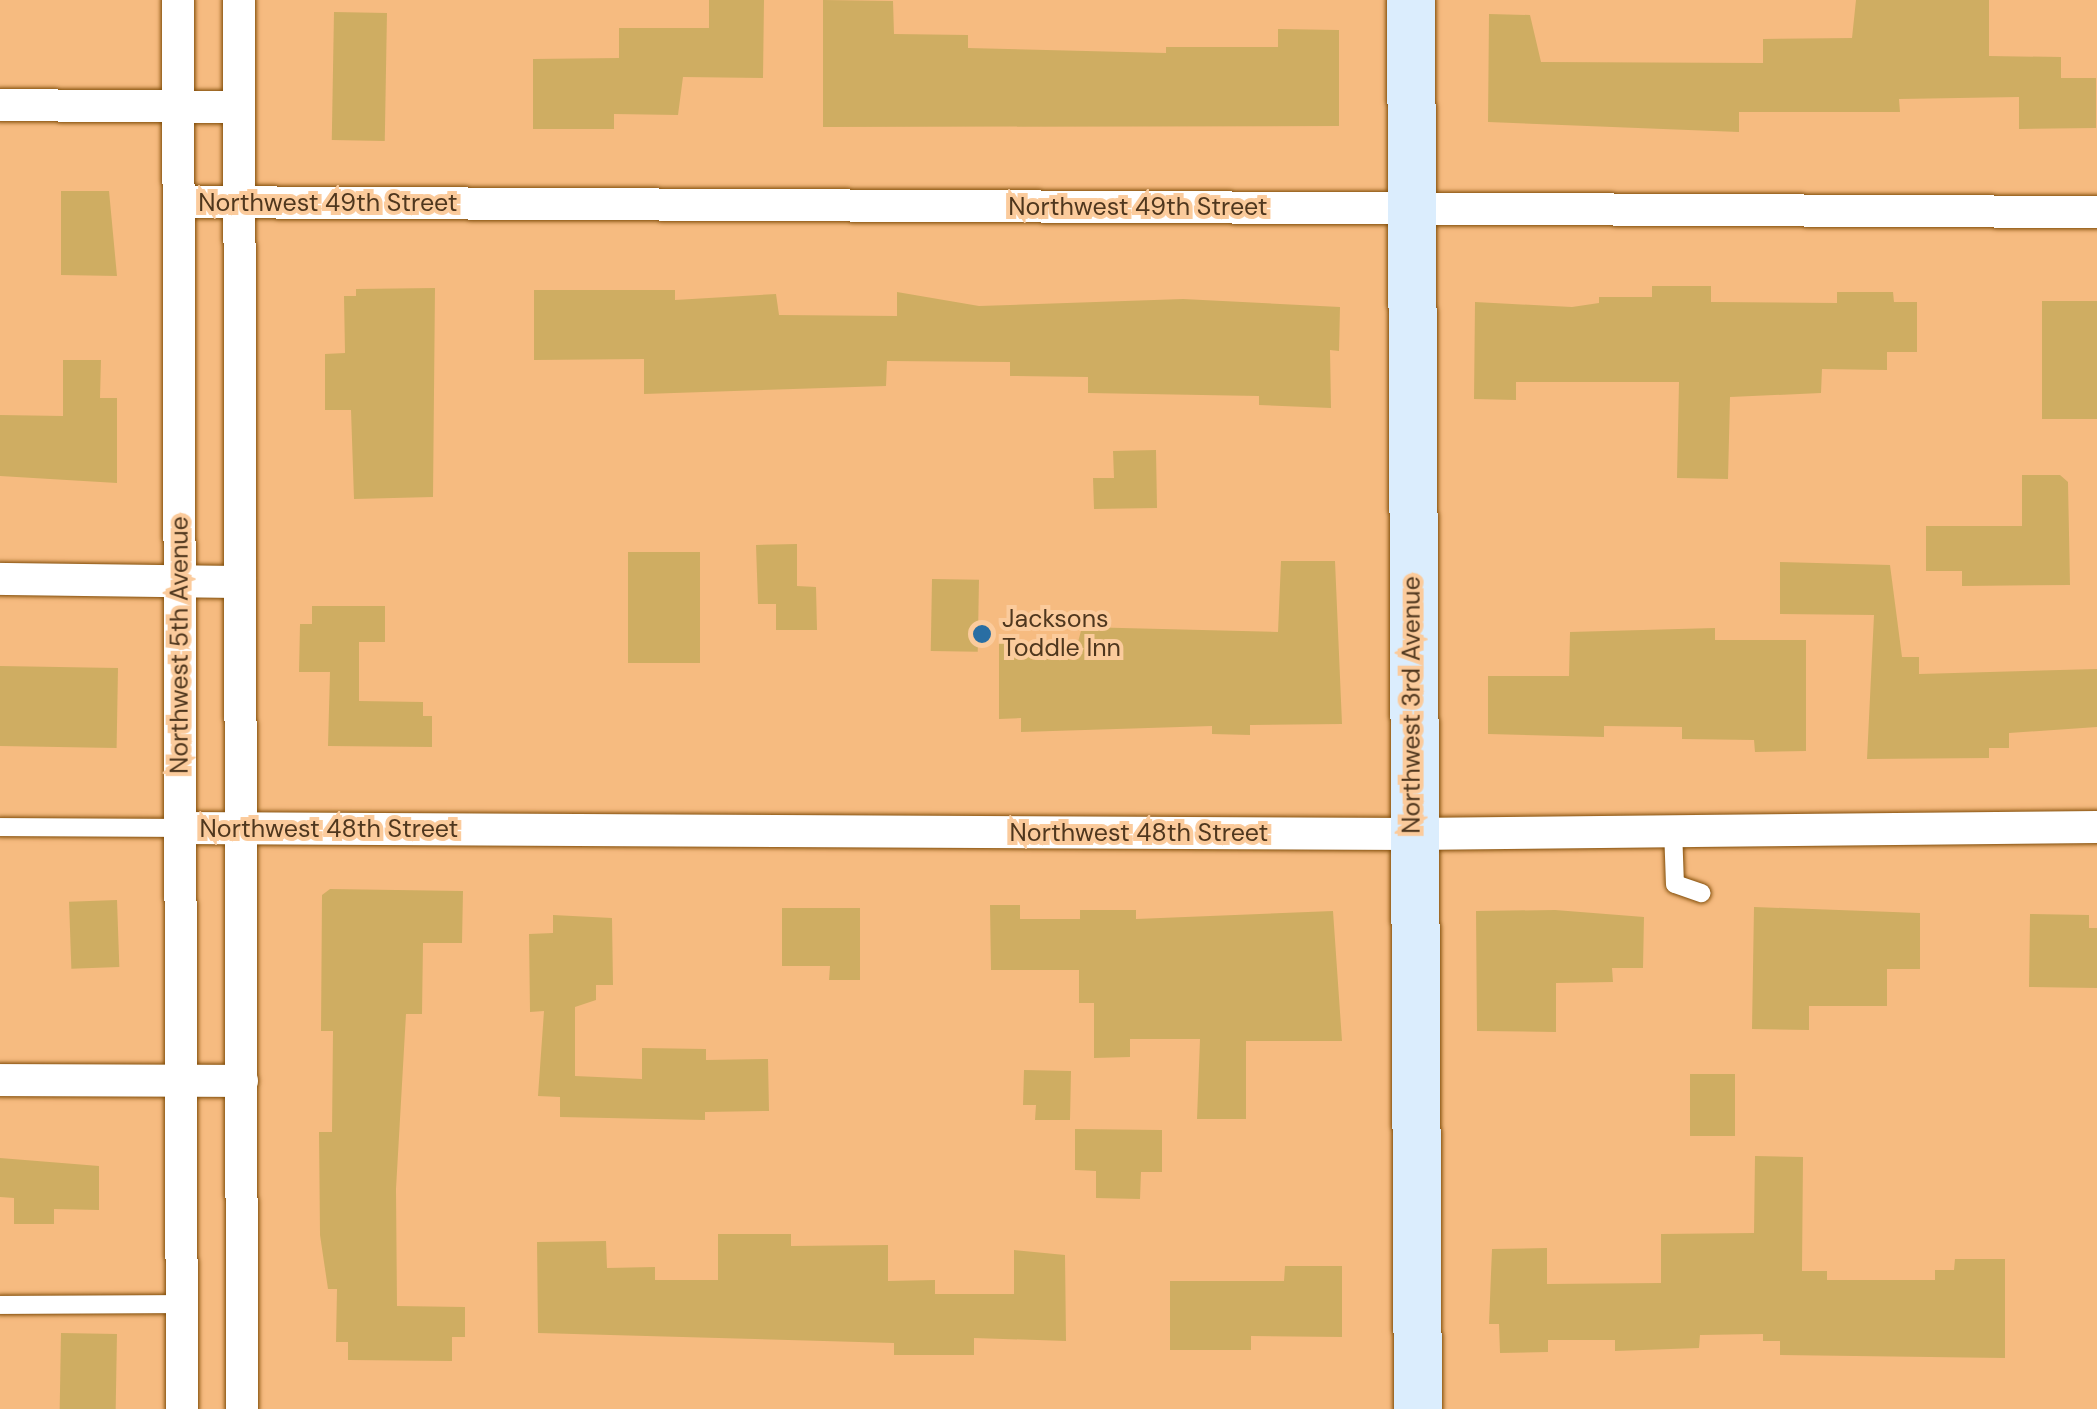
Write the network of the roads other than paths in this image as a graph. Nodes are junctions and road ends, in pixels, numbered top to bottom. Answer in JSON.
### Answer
{"nodes":[{"id":1,"x":178,"y":0,"type":"edge"},
{"id":2,"x":239,"y":0,"type":"edge"},
{"id":3,"x":1411,"y":0,"type":"edge"},
{"id":4,"x":0,"y":105,"type":"edge"},
{"id":5,"x":178,"y":106,"type":"junction"},
{"id":6,"x":239,"y":107,"type":"junction"},
{"id":7,"x":179,"y":202,"type":"junction"},
{"id":8,"x":240,"y":202,"type":"junction"},
{"id":9,"x":1412,"y":208,"type":"junction"},
{"id":10,"x":2097,"y":212,"type":"edge"},
{"id":11,"x":0,"y":578,"type":"edge"},
{"id":12,"x":180,"y":581,"type":"junction"},
{"id":13,"x":240,"y":582,"type":"junction"},
{"id":14,"x":0,"y":827,"type":"edge"},
{"id":15,"x":2097,"y":827,"type":"edge"},
{"id":16,"x":181,"y":828,"type":"junction"},
{"id":17,"x":1673,"y":828,"type":"junction"},
{"id":18,"x":241,"y":829,"type":"junction"},
{"id":19,"x":1412,"y":834,"type":"junction"},
{"id":20,"x":1702,"y":892,"type":"dead end"},
{"id":21,"x":0,"y":1080,"type":"edge"},
{"id":22,"x":182,"y":1081,"type":"junction"},
{"id":23,"x":242,"y":1081,"type":"junction"},
{"id":24,"x":182,"y":1304,"type":"junction"},
{"id":25,"x":0,"y":1305,"type":"edge"},
{"id":26,"x":182,"y":1409,"type":"edge"},
{"id":27,"x":242,"y":1409,"type":"edge"},
{"id":28,"x":1418,"y":1409,"type":"edge"}],
"edges":[{"from":1,"to":5,"type":"street","name":"Northwest 5th Avenue"},
{"from":2,"to":6,"type":"street"},
{"from":3,"to":9,"type":"street","name":"Northwest 3rd Avenue"},
{"from":4,"to":5,"type":"street"},
{"from":5,"to":6,"type":"street"},
{"from":5,"to":7,"type":"street","name":"Northwest 5th Avenue"},
{"from":6,"to":8,"type":"street"},
{"from":7,"to":8,"type":"street","name":"Northwest 49th Street"},
{"from":7,"to":12,"type":"street","name":"Northwest 5th Avenue"},
{"from":8,"to":9,"type":"street","name":"Northwest 49th Street"},
{"from":8,"to":13,"type":"street"},
{"from":9,"to":10,"type":"street","name":"Northwest 49th Street"},
{"from":9,"to":19,"type":"street","name":"Northwest 3rd Avenue"},
{"from":11,"to":12,"type":"street"},
{"from":12,"to":13,"type":"street"},
{"from":12,"to":16,"type":"street","name":"Northwest 5th Avenue"},
{"from":13,"to":18,"type":"street"},
{"from":14,"to":16,"type":"lane"},
{"from":15,"to":17,"type":"street","name":"Northwest 48th Street"},
{"from":16,"to":18,"type":"street","name":"Northwest 48th Street"},
{"from":16,"to":22,"type":"street","name":"Northwest 5th Avenue"},
{"from":17,"to":19,"type":"street","name":"Northwest 48th Street"},
{"from":17,"to":20,"type":"lane"},
{"from":18,"to":19,"type":"street","name":"Northwest 48th Street"},
{"from":18,"to":23,"type":"street"},
{"from":19,"to":28,"type":"street","name":"Northwest 3rd Avenue"},
{"from":21,"to":22,"type":"street"},
{"from":22,"to":23,"type":"street"},
{"from":22,"to":24,"type":"street","name":"Northwest 5th Avenue"},
{"from":23,"to":27,"type":"street"},
{"from":24,"to":25,"type":"lane"},
{"from":24,"to":26,"type":"street","name":"Northwest 5th Avenue"}]}
